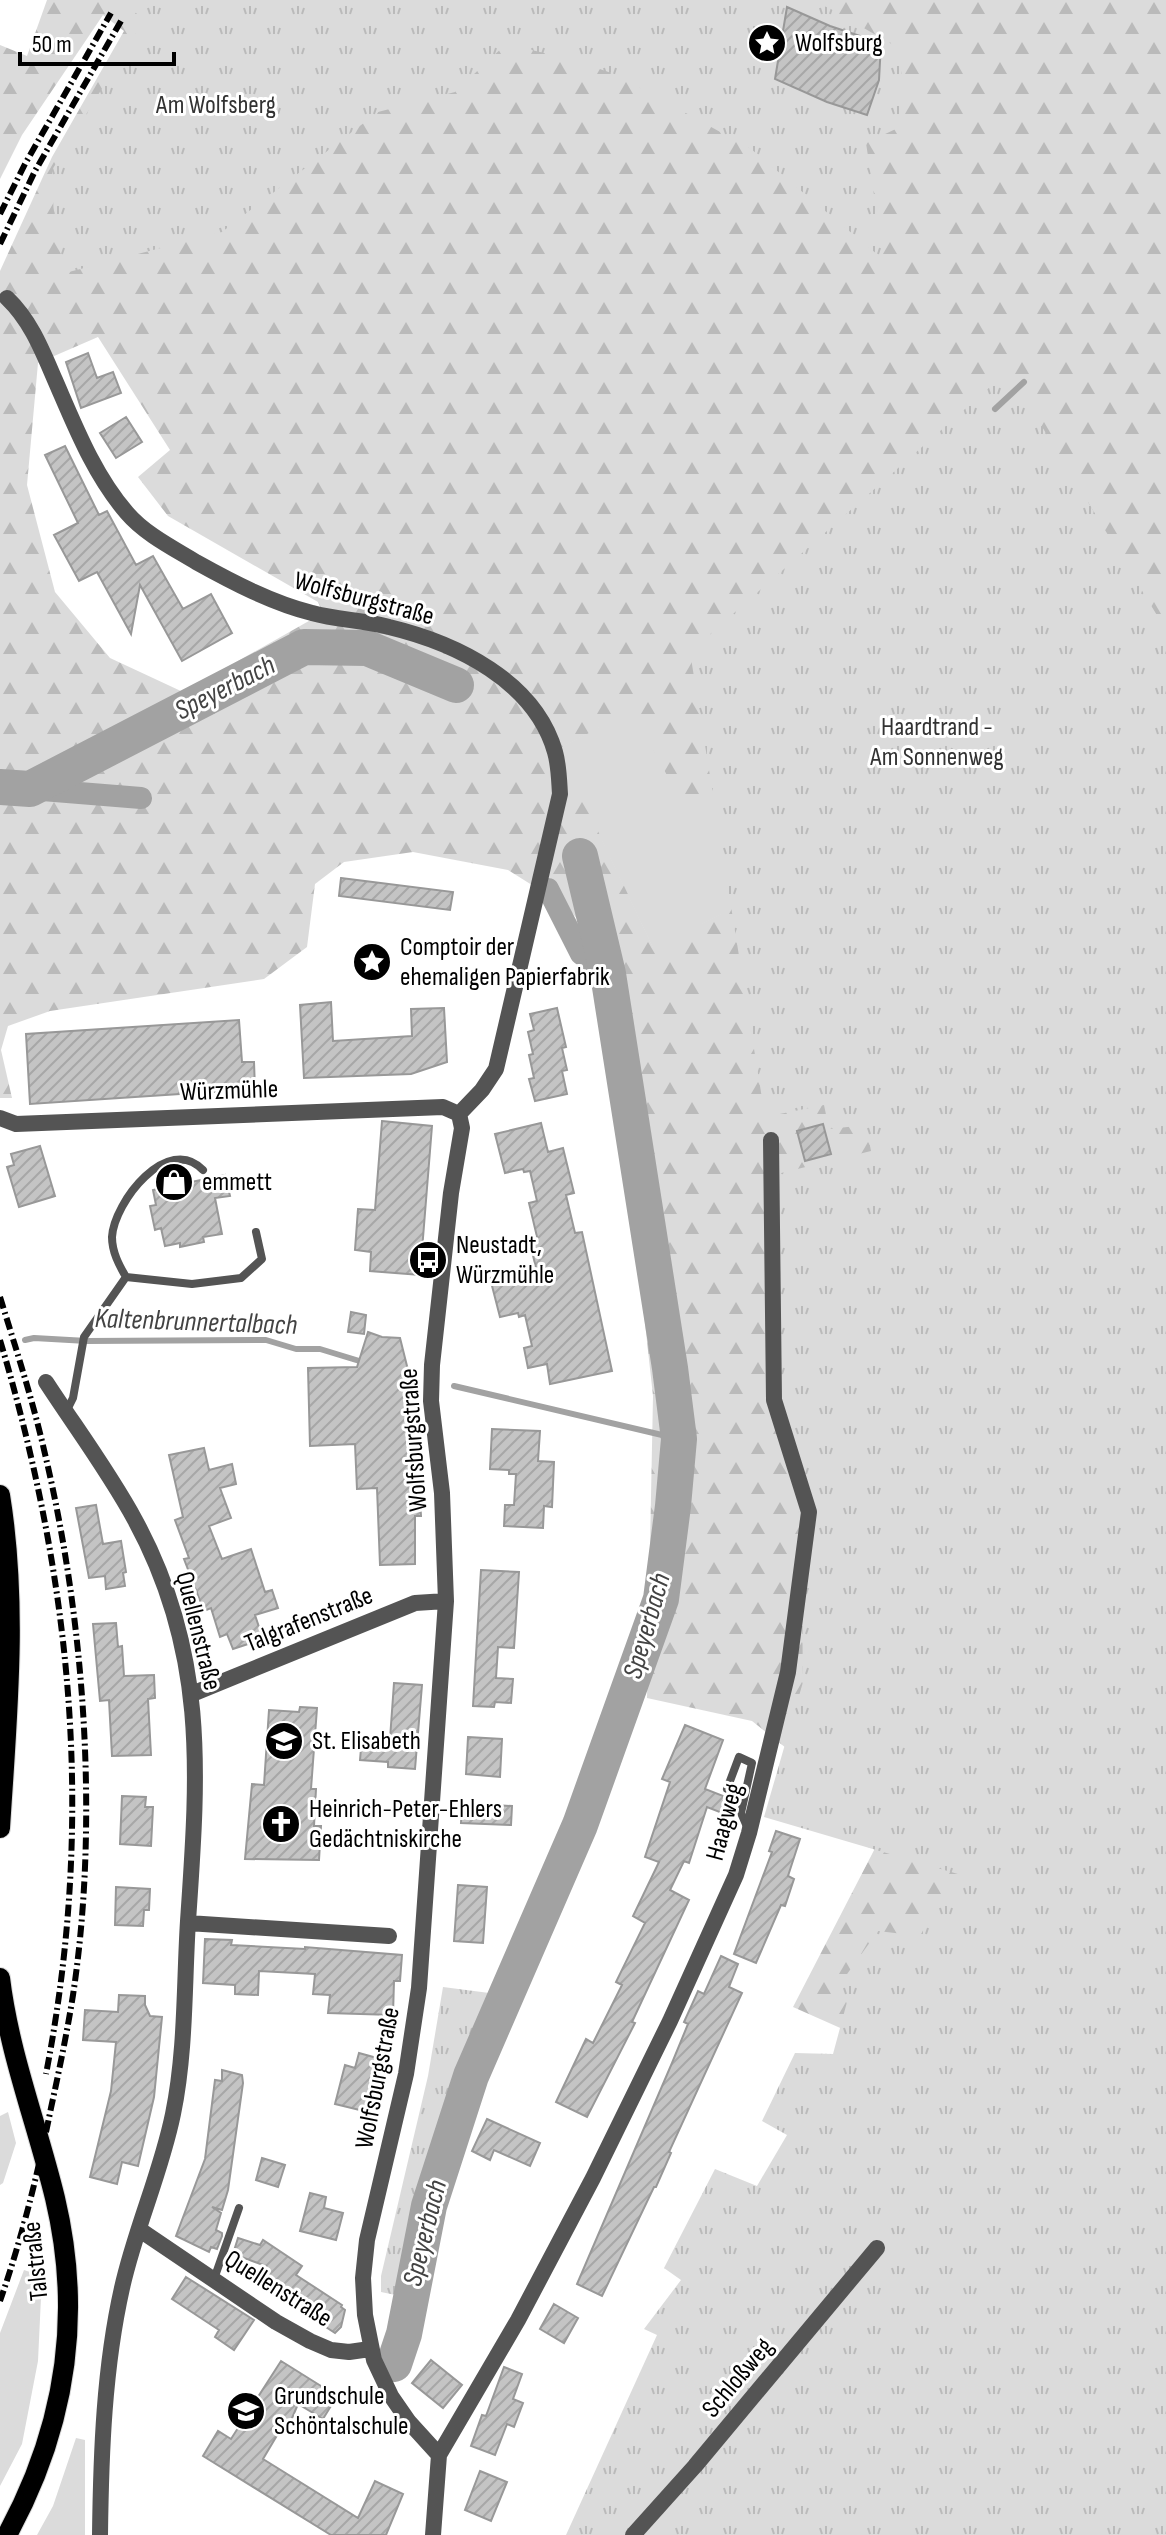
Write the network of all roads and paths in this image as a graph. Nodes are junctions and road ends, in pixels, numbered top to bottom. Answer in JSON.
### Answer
{"nodes":[{"id":1,"x":7,"y":298,"type":"dead end"},
{"id":2,"x":459,"y":1114,"type":"junction"},
{"id":3,"x":0,"y":1118,"type":"edge"},
{"id":4,"x":771,"y":1140,"type":"dead end"},
{"id":5,"x":203,"y":1170,"type":"dead end"},
{"id":6,"x":256,"y":1232,"type":"dead end"},
{"id":7,"x":126,"y":1277,"type":"junction"},
{"id":8,"x":46,"y":1382,"type":"dead end"},
{"id":9,"x":66,"y":1412,"type":"junction"},
{"id":10,"x":0,"y":1495,"type":"edge"},
{"id":11,"x":446,"y":1601,"type":"junction"},
{"id":12,"x":192,"y":1694,"type":"junction"},
{"id":13,"x":727,"y":1789,"type":"dead end"},
{"id":14,"x":0,"y":1828,"type":"edge"},
{"id":15,"x":749,"y":1833,"type":"junction"},
{"id":16,"x":188,"y":1923,"type":"junction"},
{"id":17,"x":389,"y":1936,"type":"dead end"},
{"id":18,"x":0,"y":1978,"type":"edge"},
{"id":19,"x":239,"y":2208,"type":"dead end"},
{"id":20,"x":140,"y":2230,"type":"junction"},
{"id":21,"x":877,"y":2248,"type":"dead end"},
{"id":22,"x":214,"y":2279,"type":"junction"},
{"id":23,"x":370,"y":2349,"type":"junction"},
{"id":24,"x":439,"y":2455,"type":"junction"},
{"id":25,"x":7,"y":2535,"type":"edge"},
{"id":26,"x":100,"y":2535,"type":"edge"},
{"id":27,"x":433,"y":2535,"type":"edge"},
{"id":28,"x":633,"y":2535,"type":"edge"}],
"edges":[{"from":1,"to":2,"type":"street","name":"Wolfsburgstraße"},
{"from":2,"to":3,"type":"street","name":"Würzmühle"},
{"from":2,"to":11,"type":"street","name":"Wolfsburgstraße"},
{"from":4,"to":15,"type":"street","name":"Haagweg"},
{"from":5,"to":7,"type":"lane"},
{"from":6,"to":7,"type":"lane"},
{"from":7,"to":9,"type":"lane"},
{"from":8,"to":9,"type":"street","name":"Quellenstraße"},
{"from":9,"to":12,"type":"street","name":"Quellenstraße"},
{"from":10,"to":14,"type":"main road"},
{"from":11,"to":12,"type":"street","name":"Talgrafenstraße"},
{"from":11,"to":23,"type":"street","name":"Wolfsburgstraße"},
{"from":12,"to":16,"type":"street","name":"Quellenstraße"},
{"from":13,"to":15,"type":"lane"},
{"from":15,"to":24,"type":"street","name":"Haagweg"},
{"from":16,"to":17,"type":"street"},
{"from":16,"to":20,"type":"street","name":"Quellenstraße"},
{"from":18,"to":25,"type":"main road","name":"Talstraße"},
{"from":19,"to":22,"type":"lane"},
{"from":20,"to":22,"type":"street","name":"Quellenstraße"},
{"from":20,"to":26,"type":"street","name":"Quellenstraße"},
{"from":21,"to":28,"type":"street","name":"Schloßweg"},
{"from":22,"to":23,"type":"street","name":"Quellenstraße"},
{"from":23,"to":24,"type":"street"},
{"from":24,"to":27,"type":"street"}]}
